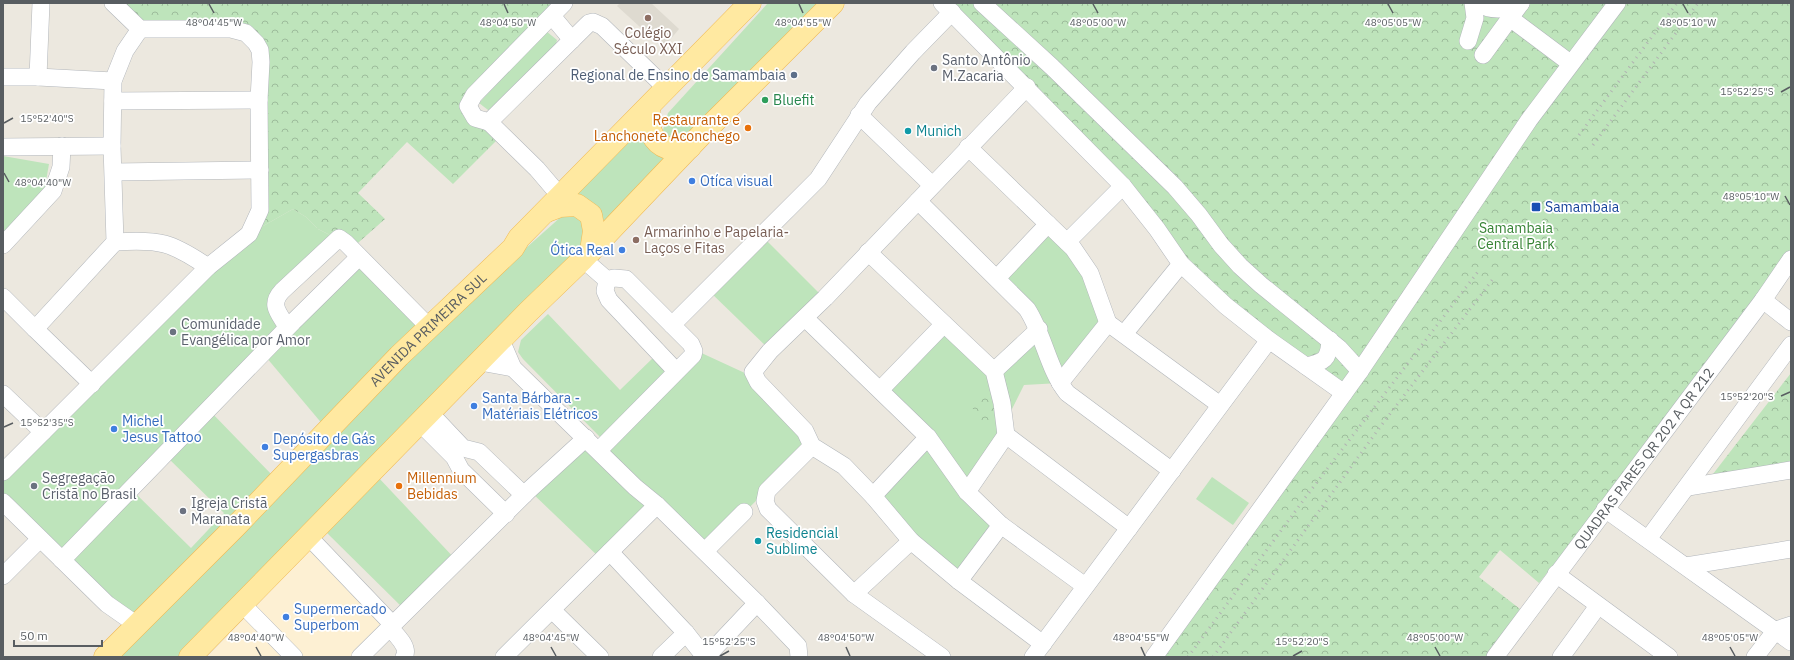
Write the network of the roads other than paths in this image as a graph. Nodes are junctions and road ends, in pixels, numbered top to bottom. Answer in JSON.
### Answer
{"nodes":[{"id":1,"x":41,"y":3,"type":"edge"},
{"id":2,"x":113,"y":3,"type":"edge"},
{"id":3,"x":564,"y":3,"type":"edge"},
{"id":4,"x":750,"y":3,"type":"edge"},
{"id":5,"x":834,"y":3,"type":"edge"},
{"id":6,"x":982,"y":3,"type":"edge"},
{"id":7,"x":1473,"y":3,"type":"edge"},
{"id":8,"x":1478,"y":3,"type":"edge"},
{"id":9,"x":1521,"y":3,"type":"edge"},
{"id":10,"x":1617,"y":3,"type":"edge"},
{"id":11,"x":947,"y":8,"type":"edge"},
{"id":12,"x":552,"y":16,"type":"junction"},
{"id":13,"x":1510,"y":18,"type":"junction"},
{"id":14,"x":140,"y":29,"type":"junction"},
{"id":15,"x":572,"y":40,"type":"junction"},
{"id":16,"x":1468,"y":41,"type":"dead end"},
{"id":17,"x":1483,"y":55,"type":"dead end"},
{"id":18,"x":1570,"y":63,"type":"junction"},
{"id":19,"x":3,"y":77,"type":"edge"},
{"id":20,"x":38,"y":77,"type":"junction"},
{"id":21,"x":113,"y":80,"type":"junction"},
{"id":22,"x":1027,"y":87,"type":"junction"},
{"id":23,"x":667,"y":89,"type":"junction"},
{"id":24,"x":259,"y":100,"type":"junction"},
{"id":25,"x":113,"y":101,"type":"junction"},
{"id":26,"x":649,"y":108,"type":"junction"},
{"id":27,"x":859,"y":114,"type":"junction"},
{"id":28,"x":490,"y":122,"type":"junction"},
{"id":29,"x":62,"y":146,"type":"junction"},
{"id":30,"x":112,"y":146,"type":"junction"},
{"id":31,"x":3,"y":147,"type":"edge"},
{"id":32,"x":690,"y":147,"type":"junction"},
{"id":33,"x":968,"y":147,"type":"junction"},
{"id":34,"x":260,"y":170,"type":"junction"},
{"id":35,"x":114,"y":172,"type":"junction"},
{"id":36,"x":932,"y":185,"type":"junction"},
{"id":37,"x":1123,"y":186,"type":"junction"},
{"id":38,"x":918,"y":201,"type":"junction"},
{"id":39,"x":554,"y":204,"type":"junction"},
{"id":40,"x":1048,"y":224,"type":"junction"},
{"id":41,"x":115,"y":242,"type":"junction"},
{"id":42,"x":1067,"y":242,"type":"junction"},
{"id":43,"x":3,"y":245,"type":"edge"},
{"id":44,"x":868,"y":252,"type":"junction"},
{"id":45,"x":587,"y":255,"type":"junction"},
{"id":46,"x":359,"y":257,"type":"junction"},
{"id":47,"x":1791,"y":260,"type":"edge"},
{"id":48,"x":1181,"y":264,"type":"junction"},
{"id":49,"x":208,"y":266,"type":"junction"},
{"id":50,"x":997,"y":278,"type":"junction"},
{"id":51,"x":607,"y":280,"type":"junction"},
{"id":52,"x":3,"y":297,"type":"edge"},
{"id":53,"x":1763,"y":300,"type":"junction"},
{"id":54,"x":804,"y":318,"type":"junction"},
{"id":55,"x":1791,"y":322,"type":"edge"},
{"id":56,"x":1108,"y":323,"type":"junction"},
{"id":57,"x":944,"y":324,"type":"junction"},
{"id":58,"x":672,"y":325,"type":"junction"},
{"id":59,"x":287,"y":327,"type":"junction"},
{"id":60,"x":430,"y":328,"type":"junction"},
{"id":61,"x":35,"y":329,"type":"junction"},
{"id":62,"x":1039,"y":329,"type":"junction"},
{"id":63,"x":1124,"y":334,"type":"junction"},
{"id":64,"x":501,"y":340,"type":"junction"},
{"id":65,"x":1269,"y":340,"type":"junction"},
{"id":66,"x":1330,"y":340,"type":"junction"},
{"id":67,"x":1791,"y":345,"type":"edge"},
{"id":68,"x":480,"y":362,"type":"junction"},
{"id":69,"x":1306,"y":366,"type":"junction"},
{"id":70,"x":514,"y":368,"type":"junction"},
{"id":71,"x":676,"y":371,"type":"junction"},
{"id":72,"x":1360,"y":371,"type":"junction"},
{"id":73,"x":994,"y":372,"type":"junction"},
{"id":74,"x":1060,"y":383,"type":"junction"},
{"id":75,"x":92,"y":384,"type":"junction"},
{"id":76,"x":881,"y":389,"type":"junction"},
{"id":77,"x":1344,"y":393,"type":"junction"},
{"id":78,"x":3,"y":394,"type":"edge"},
{"id":79,"x":1220,"y":405,"type":"junction"},
{"id":80,"x":425,"y":418,"type":"junction"},
{"id":81,"x":44,"y":432,"type":"junction"},
{"id":82,"x":1006,"y":435,"type":"junction"},
{"id":83,"x":928,"y":436,"type":"junction"},
{"id":84,"x":586,"y":438,"type":"junction"},
{"id":85,"x":812,"y":446,"type":"junction"},
{"id":86,"x":598,"y":450,"type":"junction"},
{"id":87,"x":459,"y":452,"type":"junction"},
{"id":88,"x":1791,"y":470,"type":"edge"},
{"id":89,"x":1172,"y":471,"type":"junction"},
{"id":90,"x":3,"y":472,"type":"edge"},
{"id":91,"x":1688,"y":487,"type":"junction"},
{"id":92,"x":967,"y":492,"type":"junction"},
{"id":93,"x":524,"y":495,"type":"junction"},
{"id":94,"x":873,"y":496,"type":"junction"},
{"id":95,"x":3,"y":502,"type":"edge"},
{"id":96,"x":657,"y":505,"type":"junction"},
{"id":97,"x":1605,"y":509,"type":"junction"},
{"id":98,"x":744,"y":512,"type":"dead end"},
{"id":99,"x":506,"y":514,"type":"junction"},
{"id":100,"x":1001,"y":526,"type":"junction"},
{"id":101,"x":1129,"y":528,"type":"junction"},
{"id":102,"x":308,"y":536,"type":"junction"},
{"id":103,"x":40,"y":539,"type":"junction"},
{"id":104,"x":1648,"y":539,"type":"junction"},
{"id":105,"x":910,"y":541,"type":"junction"},
{"id":106,"x":1791,"y":549,"type":"edge"},
{"id":107,"x":705,"y":551,"type":"junction"},
{"id":108,"x":610,"y":552,"type":"junction"},
{"id":109,"x":62,"y":560,"type":"junction"},
{"id":110,"x":1686,"y":566,"type":"junction"},
{"id":111,"x":1556,"y":574,"type":"junction"},
{"id":112,"x":3,"y":576,"type":"edge"},
{"id":113,"x":959,"y":581,"type":"junction"},
{"id":114,"x":1085,"y":586,"type":"junction"},
{"id":115,"x":854,"y":594,"type":"junction"},
{"id":116,"x":757,"y":603,"type":"junction"},
{"id":117,"x":242,"y":604,"type":"junction"},
{"id":118,"x":1598,"y":606,"type":"junction"},
{"id":119,"x":552,"y":610,"type":"junction"},
{"id":120,"x":391,"y":626,"type":"junction"},
{"id":121,"x":1784,"y":628,"type":"edge"},
{"id":122,"x":133,"y":629,"type":"junction"},
{"id":123,"x":686,"y":633,"type":"junction"},
{"id":124,"x":1791,"y":642,"type":"edge"},
{"id":125,"x":1038,"y":651,"type":"edge"},
{"id":126,"x":105,"y":657,"type":"edge"},
{"id":127,"x":190,"y":657,"type":"edge"},
{"id":128,"x":294,"y":657,"type":"edge"},
{"id":129,"x":360,"y":657,"type":"edge"},
{"id":130,"x":404,"y":657,"type":"edge"},
{"id":131,"x":504,"y":657,"type":"edge"},
{"id":132,"x":600,"y":657,"type":"edge"},
{"id":133,"x":661,"y":657,"type":"edge"},
{"id":134,"x":705,"y":657,"type":"edge"},
{"id":135,"x":799,"y":657,"type":"edge"},
{"id":136,"x":942,"y":657,"type":"edge"},
{"id":137,"x":1154,"y":657,"type":"edge"},
{"id":138,"x":1495,"y":657,"type":"edge"},
{"id":139,"x":1561,"y":657,"type":"edge"},
{"id":140,"x":1669,"y":657,"type":"edge"},
{"id":141,"x":1755,"y":657,"type":"edge"}],
"edges":[{"from":1,"to":20,"type":"street"},
{"from":2,"to":14,"type":"street"},
{"from":3,"to":12,"type":"street"},
{"from":4,"to":23,"type":"main road","name":"AVENIDA PRIMEIRA SUL"},
{"from":5,"to":32,"type":"main road"},
{"from":6,"to":66,"type":"street"},
{"from":7,"to":16,"type":"street"},
{"from":8,"to":9,"type":"street"},
{"from":9,"to":13,"type":"street"},
{"from":10,"to":18,"type":"street"},
{"from":11,"to":22,"type":"street"},
{"from":11,"to":27,"type":"street"},
{"from":12,"to":15,"type":"street"},
{"from":12,"to":28,"type":"street"},
{"from":13,"to":17,"type":"street"},
{"from":13,"to":18,"type":"street"},
{"from":14,"to":21,"type":"street"},
{"from":14,"to":24,"type":"street"},
{"from":15,"to":23,"type":"street"},
{"from":15,"to":28,"type":"street"},
{"from":18,"to":72,"type":"street"},
{"from":19,"to":20,"type":"street"},
{"from":20,"to":21,"type":"street"},
{"from":21,"to":25,"type":"street"},
{"from":22,"to":33,"type":"street"},
{"from":22,"to":37,"type":"street"},
{"from":23,"to":26,"type":"main road","name":"AVENIDA PRIMEIRA SUL"},
{"from":24,"to":25,"type":"street"},
{"from":24,"to":34,"type":"street"},
{"from":25,"to":30,"type":"street"},
{"from":26,"to":32,"type":"main road"},
{"from":26,"to":39,"type":"main road","name":"AVENIDA PRIMEIRA SUL"},
{"from":27,"to":36,"type":"street"},
{"from":27,"to":58,"type":"street"},
{"from":28,"to":39,"type":"street"},
{"from":29,"to":30,"type":"street"},
{"from":29,"to":31,"type":"street"},
{"from":29,"to":43,"type":"street"},
{"from":30,"to":35,"type":"street"},
{"from":32,"to":45,"type":"main road"},
{"from":33,"to":36,"type":"street"},
{"from":33,"to":40,"type":"street"},
{"from":34,"to":35,"type":"street"},
{"from":34,"to":49,"type":"street"},
{"from":35,"to":41,"type":"street"},
{"from":36,"to":38,"type":"street"},
{"from":37,"to":42,"type":"street"},
{"from":37,"to":48,"type":"street"},
{"from":38,"to":44,"type":"street"},
{"from":38,"to":50,"type":"street"},
{"from":39,"to":45,"type":"main road"},
{"from":39,"to":60,"type":"main road","name":"AVENIDA PRIMEIRA SUL"},
{"from":40,"to":42,"type":"street"},
{"from":40,"to":50,"type":"street"},
{"from":41,"to":49,"type":"street"},
{"from":41,"to":61,"type":"street"},
{"from":42,"to":56,"type":"street"},
{"from":44,"to":54,"type":"street"},
{"from":44,"to":57,"type":"street"},
{"from":45,"to":51,"type":"street"},
{"from":45,"to":64,"type":"main road"},
{"from":46,"to":59,"type":"street"},
{"from":46,"to":59,"type":"street"},
{"from":46,"to":60,"type":"street"},
{"from":47,"to":53,"type":"street","name":"QUADRAS PARES QR 202 A QR 212"},
{"from":48,"to":63,"type":"street"},
{"from":48,"to":65,"type":"street"},
{"from":49,"to":75,"type":"street"},
{"from":50,"to":62,"type":"street"},
{"from":51,"to":58,"type":"street"},
{"from":51,"to":71,"type":"street"},
{"from":52,"to":61,"type":"street"},
{"from":53,"to":55,"type":"street"},
{"from":53,"to":97,"type":"street","name":"QUADRAS PARES QR 202 A QR 212"},
{"from":54,"to":76,"type":"street"},
{"from":54,"to":85,"type":"street"},
{"from":56,"to":63,"type":"street"},
{"from":56,"to":74,"type":"street"},
{"from":57,"to":73,"type":"street"},
{"from":57,"to":76,"type":"street"},
{"from":58,"to":71,"type":"street"},
{"from":59,"to":109,"type":"street"},
{"from":60,"to":122,"type":"main road","name":"AVENIDA PRIMEIRA SUL"},
{"from":61,"to":75,"type":"street"},
{"from":62,"to":73,"type":"street"},
{"from":62,"to":74,"type":"street"},
{"from":63,"to":79,"type":"street"},
{"from":64,"to":68,"type":"main road"},
{"from":64,"to":70,"type":"street"},
{"from":65,"to":69,"type":"street"},
{"from":65,"to":79,"type":"street"},
{"from":66,"to":69,"type":"street"},
{"from":66,"to":72,"type":"street"},
{"from":67,"to":91,"type":"street"},
{"from":68,"to":70,"type":"street"},
{"from":68,"to":80,"type":"main road"},
{"from":69,"to":77,"type":"street"},
{"from":70,"to":84,"type":"street"},
{"from":71,"to":86,"type":"street"},
{"from":72,"to":77,"type":"street"},
{"from":73,"to":82,"type":"street"},
{"from":74,"to":89,"type":"street"},
{"from":75,"to":81,"type":"street"},
{"from":76,"to":83,"type":"street"},
{"from":77,"to":137,"type":"street"},
{"from":78,"to":81,"type":"street"},
{"from":79,"to":89,"type":"street"},
{"from":80,"to":87,"type":"street"},
{"from":80,"to":102,"type":"main road"},
{"from":81,"to":90,"type":"street"},
{"from":82,"to":92,"type":"street"},
{"from":82,"to":101,"type":"street"},
{"from":83,"to":92,"type":"street"},
{"from":83,"to":94,"type":"street"},
{"from":84,"to":86,"type":"street"},
{"from":84,"to":93,"type":"street"},
{"from":85,"to":94,"type":"street"},
{"from":85,"to":115,"type":"street"},
{"from":86,"to":96,"type":"street"},
{"from":87,"to":93,"type":"street"},
{"from":87,"to":99,"type":"street"},
{"from":88,"to":91,"type":"street"},
{"from":89,"to":101,"type":"street"},
{"from":91,"to":104,"type":"street"},
{"from":92,"to":100,"type":"street"},
{"from":93,"to":99,"type":"street"},
{"from":94,"to":105,"type":"street"},
{"from":95,"to":103,"type":"street"},
{"from":96,"to":107,"type":"street"},
{"from":96,"to":108,"type":"street"},
{"from":97,"to":104,"type":"street"},
{"from":97,"to":111,"type":"street","name":"QUADRAS PARES QR 202 A QR 212"},
{"from":98,"to":107,"type":"street"},
{"from":99,"to":120,"type":"street"},
{"from":100,"to":113,"type":"street"},
{"from":100,"to":114,"type":"street"},
{"from":101,"to":114,"type":"street"},
{"from":102,"to":117,"type":"main road"},
{"from":102,"to":120,"type":"street"},
{"from":103,"to":109,"type":"street"},
{"from":103,"to":112,"type":"street"},
{"from":104,"to":110,"type":"street"},
{"from":105,"to":113,"type":"street"},
{"from":105,"to":115,"type":"street"},
{"from":106,"to":110,"type":"street"},
{"from":107,"to":116,"type":"street"},
{"from":108,"to":119,"type":"street"},
{"from":108,"to":123,"type":"street"},
{"from":109,"to":122,"type":"street"},
{"from":110,"to":121,"type":"street"},
{"from":111,"to":118,"type":"street"},
{"from":111,"to":138,"type":"street","name":"QUADRAS PARES QR 202 A QR 212"},
{"from":113,"to":125,"type":"street"},
{"from":114,"to":125,"type":"street"},
{"from":115,"to":136,"type":"street"},
{"from":116,"to":134,"type":"street"},
{"from":116,"to":135,"type":"street"},
{"from":117,"to":127,"type":"main road"},
{"from":117,"to":128,"type":"street"},
{"from":118,"to":139,"type":"street"},
{"from":118,"to":140,"type":"street"},
{"from":119,"to":131,"type":"street"},
{"from":119,"to":132,"type":"street"},
{"from":120,"to":129,"type":"street"},
{"from":120,"to":130,"type":"street"},
{"from":121,"to":124,"type":"street"},
{"from":121,"to":141,"type":"street"},
{"from":122,"to":126,"type":"main road","name":"AVENIDA PRIMEIRA SUL"},
{"from":123,"to":133,"type":"street"},
{"from":123,"to":134,"type":"street"}]}
